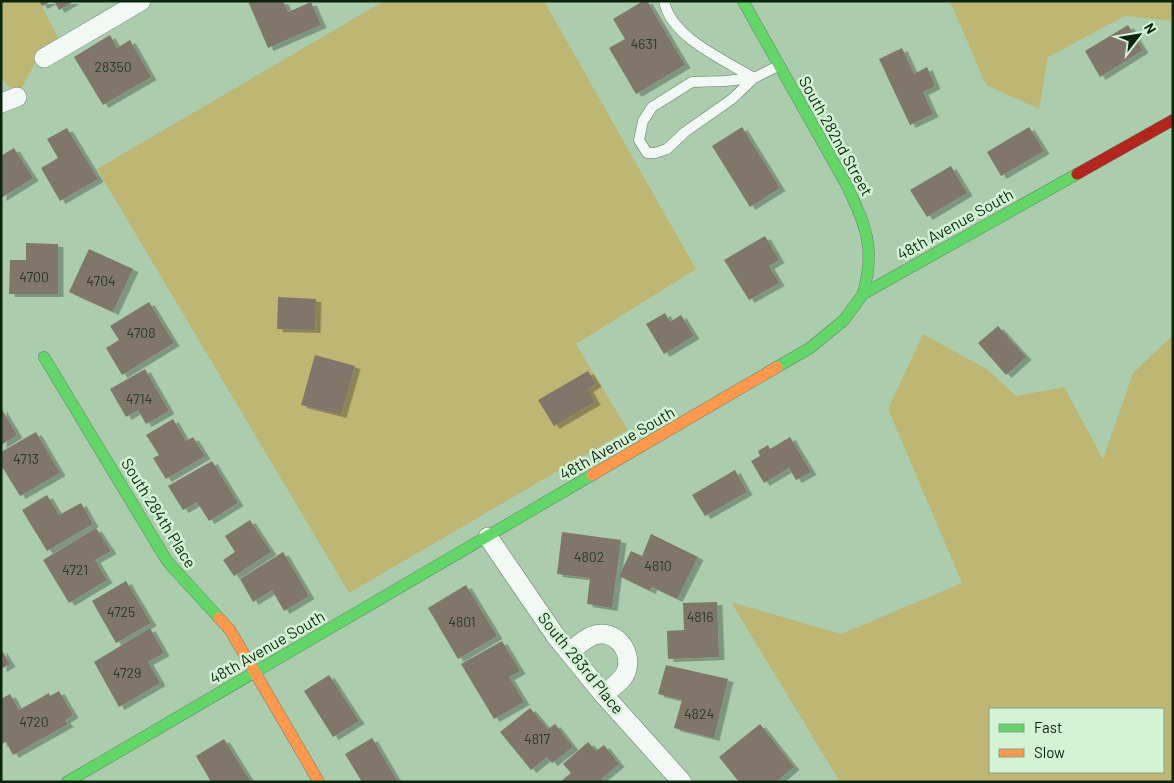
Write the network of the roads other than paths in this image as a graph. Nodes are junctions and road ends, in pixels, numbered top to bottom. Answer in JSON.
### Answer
{"nodes":[{"id":1,"x":141,"y":1,"type":"edge"},
{"id":2,"x":664,"y":1,"type":"edge"},
{"id":3,"x":743,"y":1,"type":"edge"},
{"id":4,"x":44,"y":58,"type":"dead end"},
{"id":5,"x":779,"y":65,"type":"junction"},
{"id":6,"x":754,"y":78,"type":"junction"},
{"id":7,"x":1173,"y":120,"type":"edge"},
{"id":8,"x":863,"y":294,"type":"junction"},
{"id":9,"x":44,"y":357,"type":"dead end"},
{"id":10,"x":488,"y":537,"type":"junction"},
{"id":11,"x":569,"y":652,"type":"junction"},
{"id":12,"x":255,"y":672,"type":"junction"},
{"id":13,"x":603,"y":694,"type":"junction"},
{"id":14,"x":67,"y":782,"type":"edge"},
{"id":15,"x":319,"y":782,"type":"edge"},
{"id":16,"x":682,"y":782,"type":"edge"}],
"edges":[{"from":1,"to":4,"type":"street"},
{"from":2,"to":6,"type":"lane"},
{"from":3,"to":5,"type":"street","name":"South 282nd Street"},
{"from":5,"to":6,"type":"lane"},
{"from":5,"to":8,"type":"street","name":"South 282nd Street"},
{"from":6,"to":6,"type":"lane"},
{"from":7,"to":8,"type":"street","name":"48th Avenue South"},
{"from":8,"to":10,"type":"street","name":"48th Avenue South"},
{"from":9,"to":12,"type":"street","name":"South 284th Place"},
{"from":10,"to":11,"type":"street","name":"South 283rd Place"},
{"from":10,"to":12,"type":"street","name":"48th Avenue South"},
{"from":11,"to":13,"type":"street","name":"South 283rd Place"},
{"from":11,"to":13,"type":"street"},
{"from":12,"to":14,"type":"street","name":"48th Avenue South"},
{"from":12,"to":15,"type":"street","name":"South 284th Place"},
{"from":13,"to":16,"type":"street","name":"South 283rd Place"}]}
